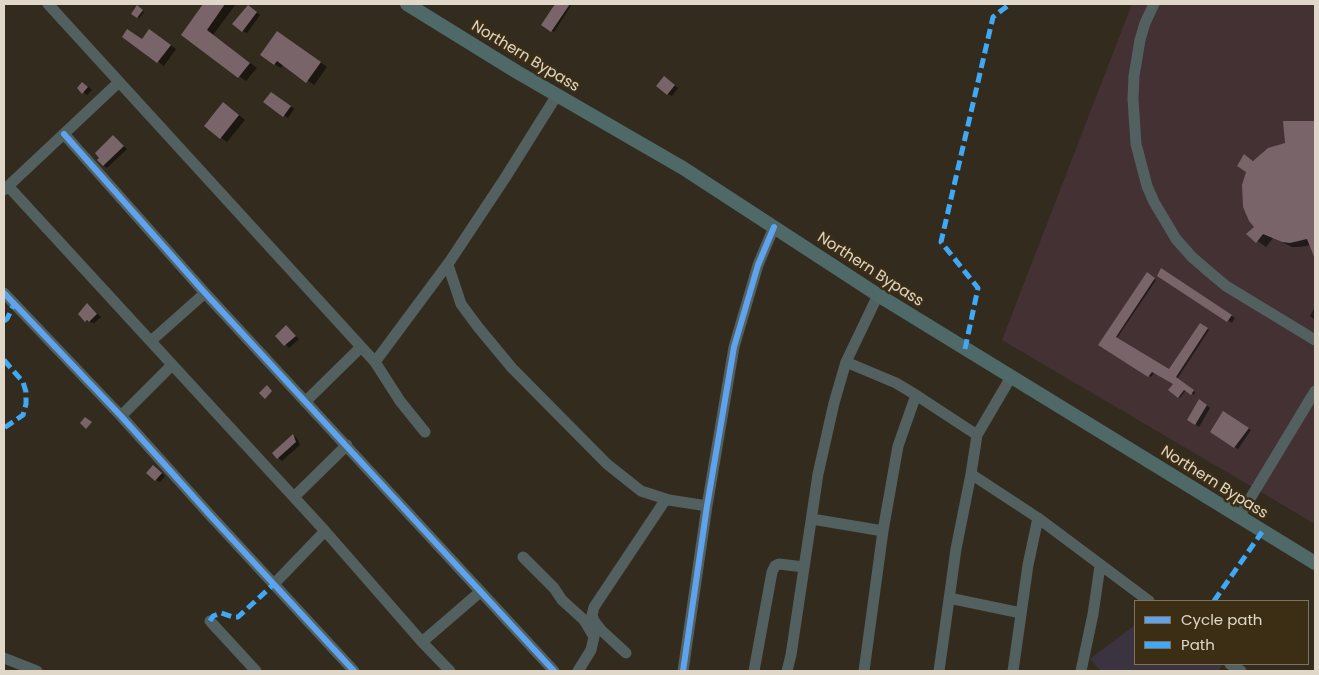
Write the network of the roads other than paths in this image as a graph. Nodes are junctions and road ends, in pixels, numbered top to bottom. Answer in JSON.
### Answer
{"nodes":[{"id":1,"x":48,"y":4,"type":"edge"},
{"id":2,"x":407,"y":4,"type":"edge"},
{"id":3,"x":1154,"y":4,"type":"edge"},
{"id":4,"x":119,"y":82,"type":"junction"},
{"id":5,"x":556,"y":95,"type":"junction"},
{"id":6,"x":64,"y":134,"type":"junction"},
{"id":7,"x":6,"y":188,"type":"edge"},
{"id":8,"x":774,"y":227,"type":"junction"},
{"id":9,"x":448,"y":265,"type":"junction"},
{"id":10,"x":4,"y":293,"type":"edge"},
{"id":11,"x":205,"y":293,"type":"junction"},
{"id":12,"x":878,"y":295,"type":"junction"},
{"id":13,"x":1315,"y":340,"type":"edge"},
{"id":14,"x":151,"y":341,"type":"junction"},
{"id":15,"x":360,"y":348,"type":"junction"},
{"id":16,"x":375,"y":362,"type":"junction"},
{"id":17,"x":846,"y":362,"type":"junction"},
{"id":18,"x":172,"y":365,"type":"junction"},
{"id":19,"x":1011,"y":378,"type":"junction"},
{"id":20,"x":1315,"y":391,"type":"edge"},
{"id":21,"x":916,"y":394,"type":"junction"},
{"id":22,"x":305,"y":402,"type":"junction"},
{"id":23,"x":121,"y":416,"type":"junction"},
{"id":24,"x":425,"y":432,"type":"dead end"},
{"id":25,"x":977,"y":435,"type":"junction"},
{"id":26,"x":347,"y":445,"type":"junction"},
{"id":27,"x":972,"y":474,"type":"junction"},
{"id":28,"x":294,"y":497,"type":"junction"},
{"id":29,"x":666,"y":499,"type":"junction"},
{"id":30,"x":707,"y":506,"type":"junction"},
{"id":31,"x":1239,"y":517,"type":"junction"},
{"id":32,"x":1038,"y":518,"type":"junction"},
{"id":33,"x":812,"y":519,"type":"junction"},
{"id":34,"x":325,"y":531,"type":"junction"},
{"id":35,"x":883,"y":531,"type":"junction"},
{"id":36,"x":523,"y":557,"type":"dead end"},
{"id":37,"x":1315,"y":563,"type":"edge"},
{"id":38,"x":1100,"y":566,"type":"junction"},
{"id":39,"x":804,"y":567,"type":"junction"},
{"id":40,"x":274,"y":584,"type":"junction"},
{"id":41,"x":480,"y":592,"type":"junction"},
{"id":42,"x":949,"y":598,"type":"junction"},
{"id":43,"x":1148,"y":600,"type":"edge"},
{"id":44,"x":1021,"y":613,"type":"junction"},
{"id":45,"x":210,"y":621,"type":"dead end"},
{"id":46,"x":422,"y":642,"type":"junction"},
{"id":47,"x":626,"y":653,"type":"dead end"},
{"id":48,"x":4,"y":658,"type":"edge"},
{"id":49,"x":37,"y":671,"type":"edge"},
{"id":50,"x":256,"y":671,"type":"edge"},
{"id":51,"x":354,"y":671,"type":"edge"},
{"id":52,"x":450,"y":671,"type":"edge"},
{"id":53,"x":554,"y":671,"type":"edge"},
{"id":54,"x":578,"y":671,"type":"edge"},
{"id":55,"x":683,"y":671,"type":"edge"},
{"id":56,"x":754,"y":671,"type":"edge"},
{"id":57,"x":787,"y":671,"type":"edge"},
{"id":58,"x":864,"y":671,"type":"edge"},
{"id":59,"x":939,"y":671,"type":"edge"},
{"id":60,"x":1014,"y":671,"type":"edge"},
{"id":61,"x":1081,"y":671,"type":"edge"}],
"edges":[{"from":1,"to":4,"type":"street"},
{"from":2,"to":5,"type":"main road","name":"Northern Bypass"},
{"from":3,"to":13,"type":"street"},
{"from":4,"to":6,"type":"street"},
{"from":4,"to":15,"type":"street"},
{"from":5,"to":8,"type":"main road","name":"Northern Bypass"},
{"from":5,"to":9,"type":"street"},
{"from":6,"to":7,"type":"street"},
{"from":6,"to":11,"type":"street"},
{"from":7,"to":14,"type":"street"},
{"from":8,"to":12,"type":"main road","name":"Northern Bypass"},
{"from":8,"to":30,"type":"street"},
{"from":9,"to":16,"type":"street"},
{"from":9,"to":29,"type":"street"},
{"from":10,"to":23,"type":"street"},
{"from":11,"to":14,"type":"street"},
{"from":11,"to":22,"type":"street"},
{"from":12,"to":17,"type":"street"},
{"from":12,"to":19,"type":"main road","name":"Northern Bypass"},
{"from":14,"to":18,"type":"street"},
{"from":15,"to":16,"type":"street"},
{"from":15,"to":22,"type":"street"},
{"from":16,"to":24,"type":"street"},
{"from":17,"to":21,"type":"street"},
{"from":17,"to":33,"type":"street"},
{"from":18,"to":23,"type":"street"},
{"from":18,"to":28,"type":"street"},
{"from":19,"to":25,"type":"street"},
{"from":19,"to":31,"type":"main road","name":"Northern Bypass"},
{"from":20,"to":31,"type":"street"},
{"from":21,"to":25,"type":"street"},
{"from":21,"to":35,"type":"street"},
{"from":22,"to":26,"type":"street"},
{"from":23,"to":40,"type":"street"},
{"from":25,"to":27,"type":"street"},
{"from":26,"to":28,"type":"street"},
{"from":26,"to":41,"type":"street"},
{"from":27,"to":32,"type":"street"},
{"from":27,"to":42,"type":"street"},
{"from":28,"to":34,"type":"street"},
{"from":29,"to":30,"type":"street"},
{"from":29,"to":47,"type":"street"},
{"from":30,"to":55,"type":"street"},
{"from":31,"to":37,"type":"main road","name":"Northern Bypass"},
{"from":32,"to":38,"type":"street"},
{"from":32,"to":44,"type":"street"},
{"from":33,"to":35,"type":"street"},
{"from":33,"to":39,"type":"street"},
{"from":34,"to":40,"type":"street"},
{"from":34,"to":46,"type":"street"},
{"from":35,"to":58,"type":"street"},
{"from":36,"to":54,"type":"street"},
{"from":38,"to":43,"type":"street"},
{"from":38,"to":61,"type":"street"},
{"from":39,"to":56,"type":"street"},
{"from":39,"to":57,"type":"street"},
{"from":40,"to":51,"type":"street"},
{"from":41,"to":46,"type":"street"},
{"from":41,"to":53,"type":"street"},
{"from":42,"to":44,"type":"street"},
{"from":42,"to":59,"type":"street"},
{"from":44,"to":60,"type":"street"},
{"from":45,"to":50,"type":"street"},
{"from":46,"to":52,"type":"street"},
{"from":48,"to":49,"type":"street"}]}
